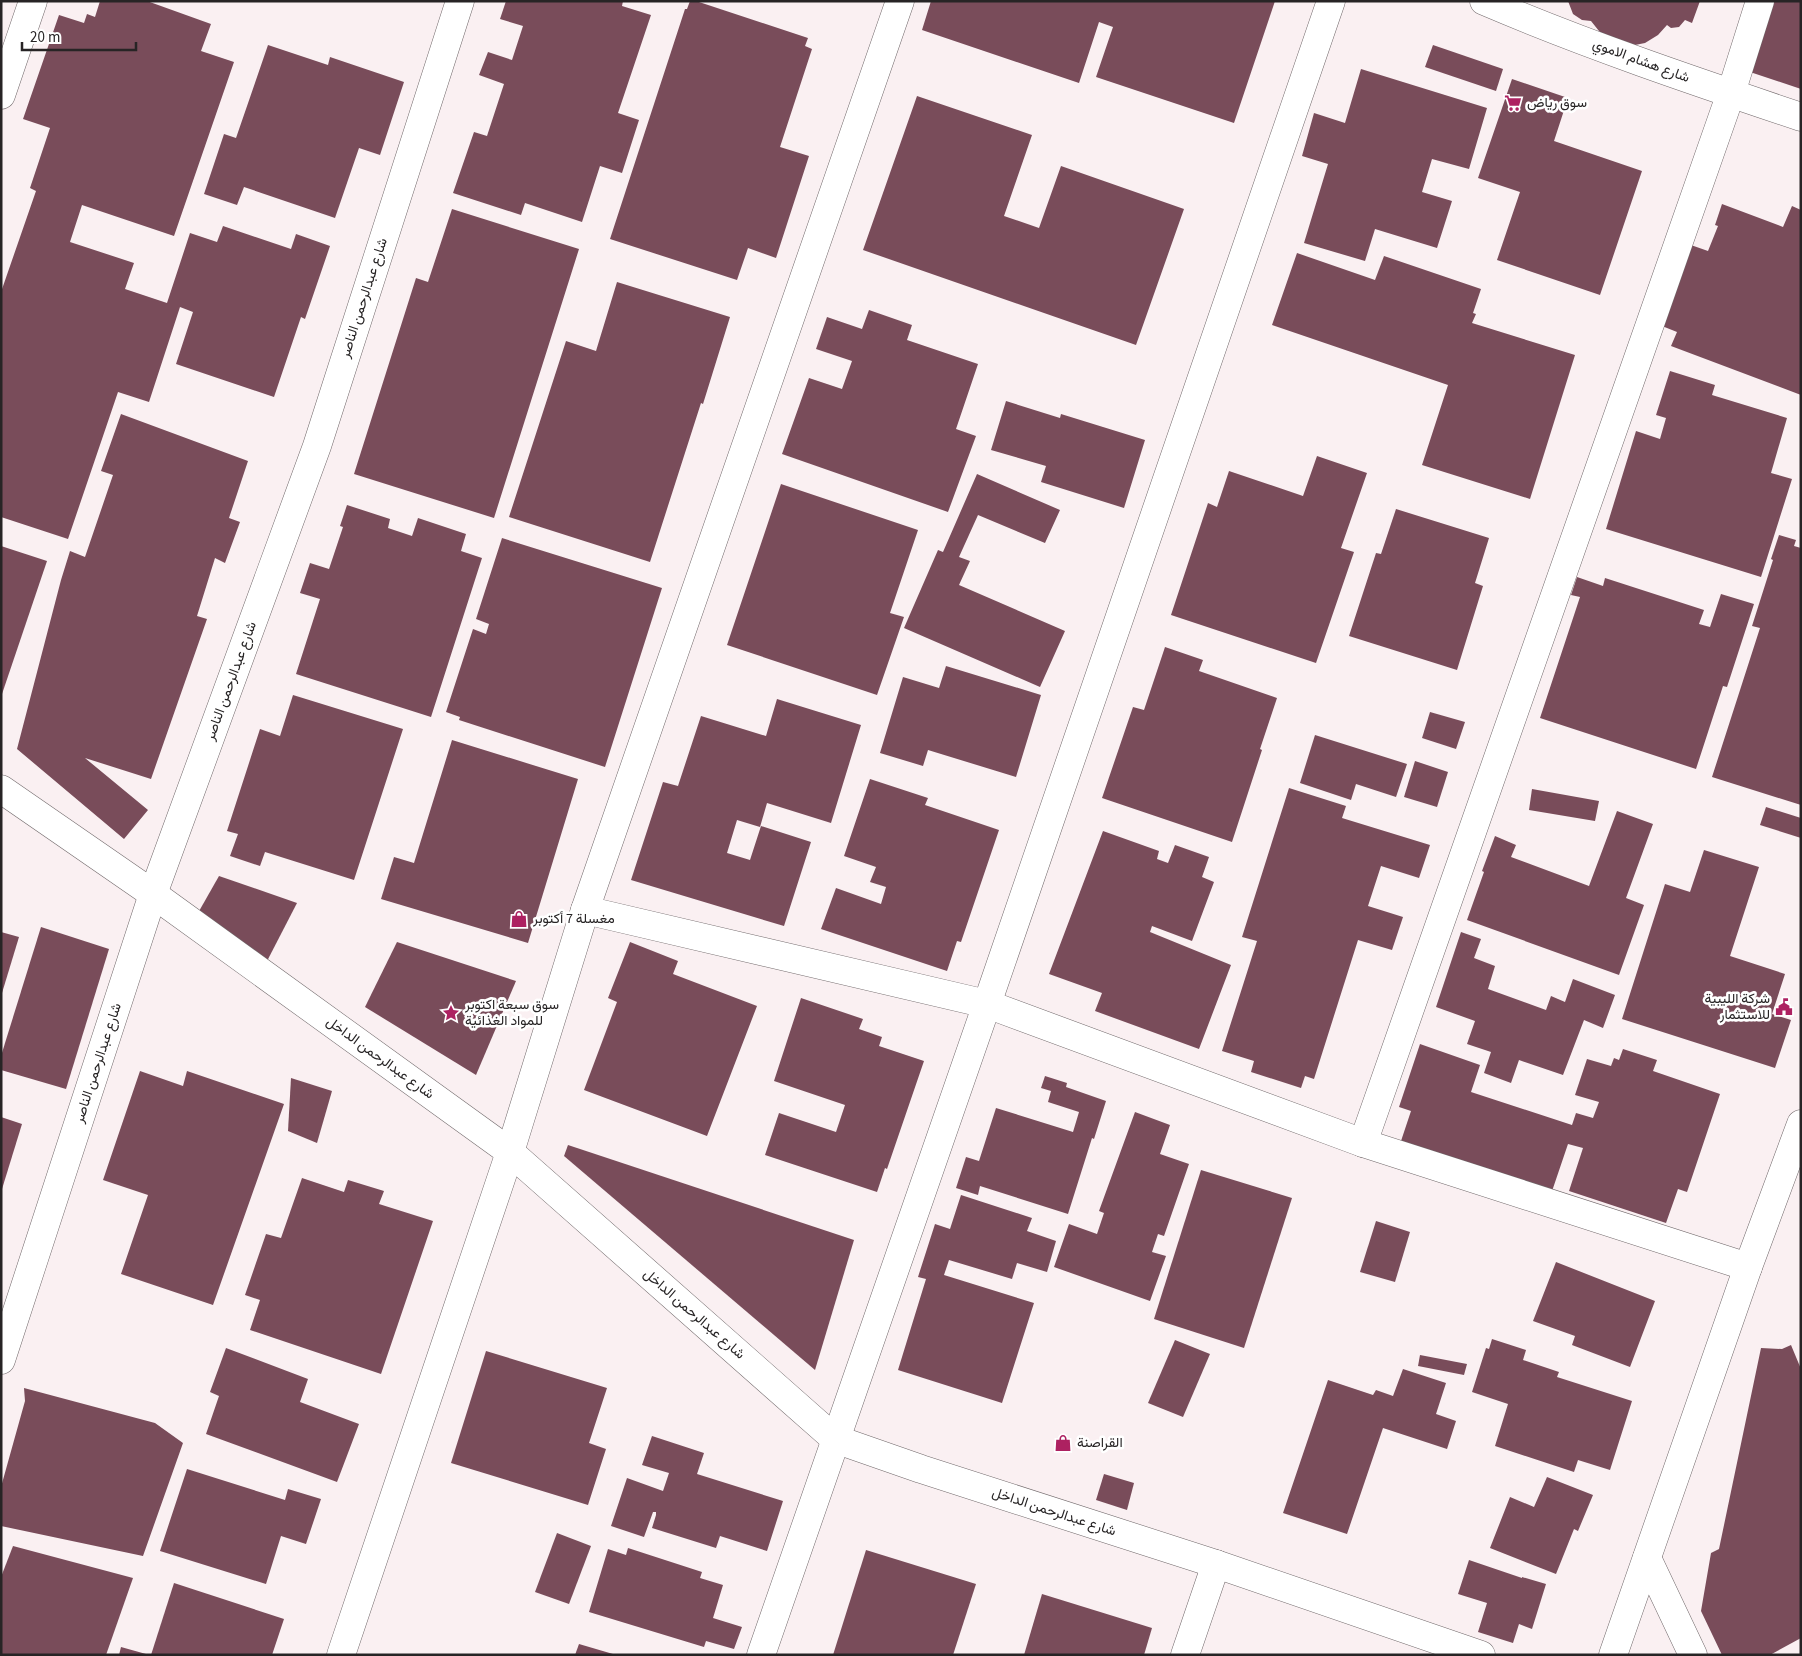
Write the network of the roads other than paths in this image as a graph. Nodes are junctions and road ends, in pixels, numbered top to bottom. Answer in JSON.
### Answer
{"nodes":[{"id":1,"x":34,"y":1,"type":"edge"},
{"id":2,"x":460,"y":1,"type":"edge"},
{"id":3,"x":900,"y":1,"type":"edge"},
{"id":4,"x":1331,"y":1,"type":"edge"},
{"id":5,"x":1484,"y":1,"type":"edge"},
{"id":6,"x":1760,"y":1,"type":"edge"},
{"id":7,"x":1731,"y":93,"type":"junction"},
{"id":8,"x":1,"y":95,"type":"edge"},
{"id":9,"x":1801,"y":116,"type":"edge"},
{"id":10,"x":1,"y":789,"type":"edge"},
{"id":11,"x":153,"y":894,"type":"junction"},
{"id":12,"x":585,"y":910,"type":"junction"},
{"id":13,"x":987,"y":1004,"type":"junction"},
{"id":14,"x":1801,"y":1124,"type":"edge"},
{"id":15,"x":1363,"y":1143,"type":"junction"},
{"id":16,"x":510,"y":1152,"type":"junction"},
{"id":17,"x":1748,"y":1267,"type":"junction"},
{"id":18,"x":1,"y":1360,"type":"edge"},
{"id":19,"x":836,"y":1439,"type":"junction"},
{"id":20,"x":1647,"y":1558,"type":"junction"},
{"id":21,"x":1216,"y":1564,"type":"junction"},
{"id":22,"x":341,"y":1655,"type":"edge"},
{"id":23,"x":762,"y":1655,"type":"edge"},
{"id":24,"x":1185,"y":1655,"type":"edge"},
{"id":25,"x":1481,"y":1655,"type":"edge"},
{"id":26,"x":1613,"y":1655,"type":"edge"},
{"id":27,"x":1693,"y":1655,"type":"edge"}],
"edges":[{"from":1,"to":8,"type":"street"},
{"from":2,"to":11,"type":"street","name":"شارع عبدالرحمن الناصر"},
{"from":3,"to":12,"type":"street"},
{"from":4,"to":13,"type":"street"},
{"from":5,"to":7,"type":"street","name":"شارع هشام الاموي"},
{"from":6,"to":7,"type":"street"},
{"from":7,"to":9,"type":"street","name":"شارع هشام الاموي"},
{"from":7,"to":15,"type":"street"},
{"from":10,"to":11,"type":"street","name":"شارع عبدالرحمن الداخل"},
{"from":11,"to":16,"type":"street","name":"شارع عبدالرحمن الداخل"},
{"from":11,"to":18,"type":"street","name":"شارع عبدالرحمن الناصر"},
{"from":12,"to":13,"type":"street"},
{"from":12,"to":16,"type":"street"},
{"from":13,"to":15,"type":"street"},
{"from":13,"to":19,"type":"street"},
{"from":14,"to":17,"type":"street"},
{"from":15,"to":17,"type":"street"},
{"from":16,"to":19,"type":"street","name":"شارع عبدالرحمن الداخل"},
{"from":16,"to":22,"type":"street"},
{"from":17,"to":20,"type":"street"},
{"from":19,"to":21,"type":"street","name":"شارع عبدالرحمن الداخل"},
{"from":19,"to":23,"type":"street"},
{"from":20,"to":26,"type":"street"},
{"from":20,"to":27,"type":"street"},
{"from":21,"to":24,"type":"street"},
{"from":21,"to":25,"type":"street","name":"شارع عبدالرحمن الداخل"}]}
